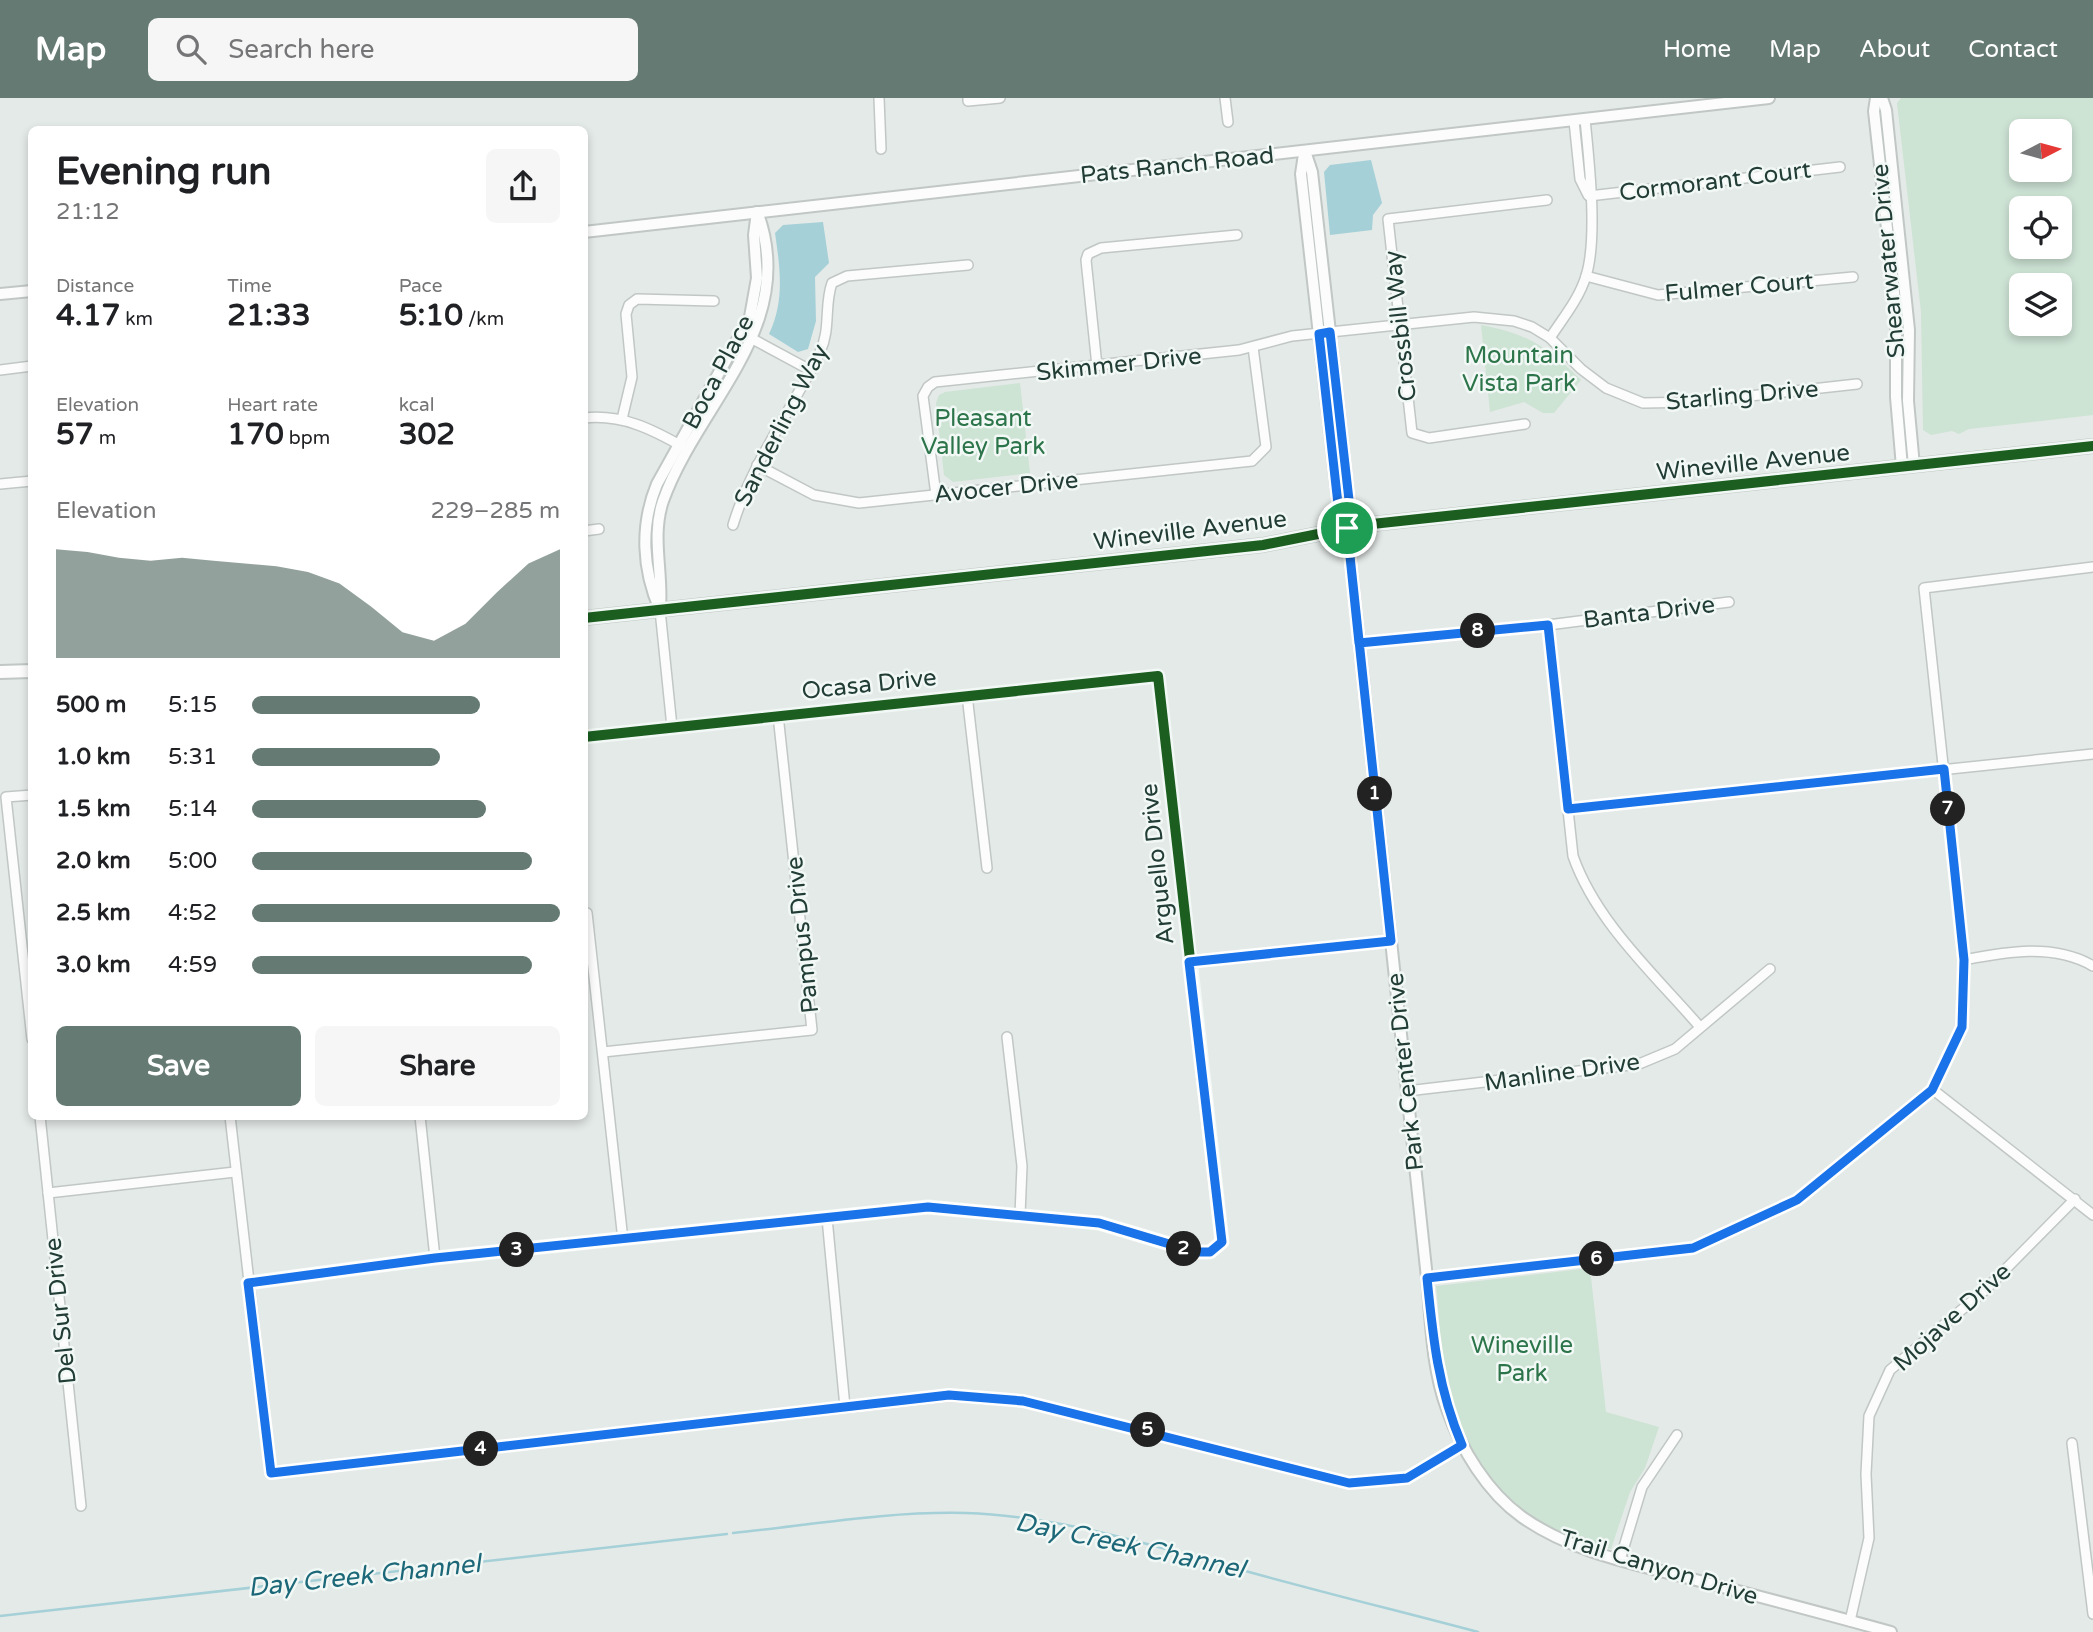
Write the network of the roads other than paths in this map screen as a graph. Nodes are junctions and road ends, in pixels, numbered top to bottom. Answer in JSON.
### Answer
{"nodes":[{"id":1,"x":879,"y":98,"type":"edge"},
{"id":2,"x":1000,"y":98,"type":"edge"},
{"id":3,"x":1225,"y":98,"type":"edge"},
{"id":4,"x":1769,"y":98,"type":"edge"},
{"id":5,"x":1876,"y":98,"type":"edge"},
{"id":6,"x":1882,"y":98,"type":"edge"},
{"id":7,"x":968,"y":99,"type":"edge"},
{"id":8,"x":1579,"y":120,"type":"junction"},
{"id":9,"x":1228,"y":122,"type":"dead end"},
{"id":10,"x":881,"y":149,"type":"dead end"},
{"id":11,"x":1305,"y":151,"type":"junction"},
{"id":12,"x":1840,"y":167,"type":"dead end"},
{"id":13,"x":1589,"y":196,"type":"junction"},
{"id":14,"x":1547,"y":200,"type":"dead end"},
{"id":15,"x":757,"y":212,"type":"junction"},
{"id":16,"x":588,"y":232,"type":"edge"},
{"id":17,"x":1237,"y":235,"type":"dead end"},
{"id":18,"x":968,"y":265,"type":"dead end"},
{"id":19,"x":1586,"y":276,"type":"junction"},
{"id":20,"x":1853,"y":277,"type":"dead end"},
{"id":21,"x":28,"y":291,"type":"edge"},
{"id":22,"x":0,"y":294,"type":"edge"},
{"id":23,"x":715,"y":301,"type":"dead end"},
{"id":24,"x":1399,"y":325,"type":"junction"},
{"id":25,"x":1324,"y":333,"type":"junction"},
{"id":26,"x":747,"y":336,"type":"junction"},
{"id":27,"x":1550,"y":338,"type":"junction"},
{"id":28,"x":1254,"y":347,"type":"junction"},
{"id":29,"x":28,"y":366,"type":"edge"},
{"id":30,"x":1097,"y":366,"type":"junction"},
{"id":31,"x":0,"y":370,"type":"edge"},
{"id":32,"x":810,"y":370,"type":"junction"},
{"id":33,"x":1857,"y":384,"type":"dead end"},
{"id":34,"x":588,"y":418,"type":"edge"},
{"id":35,"x":622,"y":419,"type":"junction"},
{"id":36,"x":1525,"y":424,"type":"dead end"},
{"id":37,"x":2093,"y":446,"type":"edge"},
{"id":38,"x":684,"y":447,"type":"junction"},
{"id":39,"x":757,"y":465,"type":"junction"},
{"id":40,"x":1908,"y":466,"type":"junction"},
{"id":41,"x":28,"y":481,"type":"edge"},
{"id":42,"x":0,"y":484,"type":"edge"},
{"id":43,"x":936,"y":495,"type":"junction"},
{"id":44,"x":733,"y":524,"type":"dead end"},
{"id":45,"x":1347,"y":528,"type":"junction"},
{"id":46,"x":599,"y":529,"type":"dead end"},
{"id":47,"x":588,"y":530,"type":"edge"},
{"id":48,"x":2093,"y":566,"type":"edge"},
{"id":49,"x":1730,"y":602,"type":"dead end"},
{"id":50,"x":660,"y":610,"type":"junction"},
{"id":51,"x":588,"y":618,"type":"edge"},
{"id":52,"x":1548,"y":625,"type":"junction"},
{"id":53,"x":1359,"y":643,"type":"junction"},
{"id":54,"x":28,"y":671,"type":"edge"},
{"id":55,"x":0,"y":672,"type":"edge"},
{"id":56,"x":1158,"y":676,"type":"joint"},
{"id":57,"x":967,"y":695,"type":"junction"},
{"id":58,"x":778,"y":715,"type":"junction"},
{"id":59,"x":672,"y":727,"type":"junction"},
{"id":60,"x":588,"y":737,"type":"edge"},
{"id":61,"x":2093,"y":754,"type":"edge"},
{"id":62,"x":1944,"y":769,"type":"junction"},
{"id":63,"x":28,"y":795,"type":"edge"},
{"id":64,"x":1568,"y":809,"type":"junction"},
{"id":65,"x":986,"y":868,"type":"dead end"},
{"id":66,"x":588,"y":922,"type":"edge"},
{"id":67,"x":1391,"y":941,"type":"junction"},
{"id":68,"x":1964,"y":960,"type":"junction"},
{"id":69,"x":1189,"y":962,"type":"junction"},
{"id":70,"x":2093,"y":966,"type":"edge"},
{"id":71,"x":1770,"y":969,"type":"dead end"},
{"id":72,"x":28,"y":1002,"type":"edge"},
{"id":73,"x":1700,"y":1027,"type":"junction"},
{"id":74,"x":1007,"y":1037,"type":"dead end"},
{"id":75,"x":603,"y":1052,"type":"junction"},
{"id":76,"x":1932,"y":1090,"type":"junction"},
{"id":77,"x":1407,"y":1091,"type":"junction"},
{"id":78,"x":40,"y":1120,"type":"edge"},
{"id":79,"x":230,"y":1120,"type":"edge"},
{"id":80,"x":420,"y":1120,"type":"edge"},
{"id":81,"x":235,"y":1172,"type":"junction"},
{"id":82,"x":48,"y":1193,"type":"junction"},
{"id":83,"x":2075,"y":1199,"type":"junction"},
{"id":84,"x":1020,"y":1215,"type":"junction"},
{"id":85,"x":2093,"y":1215,"type":"edge"},
{"id":86,"x":827,"y":1218,"type":"junction"},
{"id":87,"x":623,"y":1240,"type":"junction"},
{"id":88,"x":435,"y":1258,"type":"junction"},
{"id":89,"x":1427,"y":1278,"type":"junction"},
{"id":90,"x":248,"y":1283,"type":"junction"},
{"id":91,"x":845,"y":1407,"type":"junction"},
{"id":92,"x":1677,"y":1435,"type":"dead end"},
{"id":93,"x":2072,"y":1443,"type":"dead end"},
{"id":94,"x":1462,"y":1445,"type":"junction"},
{"id":95,"x":81,"y":1506,"type":"dead end"},
{"id":96,"x":1620,"y":1560,"type":"junction"},
{"id":97,"x":2093,"y":1615,"type":"edge"},
{"id":98,"x":1850,"y":1621,"type":"junction"},
{"id":99,"x":1891,"y":1632,"type":"edge"}],
"edges":[{"from":1,"to":10,"type":"street"},
{"from":2,"to":7,"type":"street"},
{"from":3,"to":9,"type":"street"},
{"from":4,"to":8,"type":"street","name":"Pats Ranch Road"},
{"from":5,"to":40,"type":"street","name":"Shearwater Drive"},
{"from":6,"to":40,"type":"street","name":"Shearwater Drive"},
{"from":8,"to":11,"type":"street","name":"Pats Ranch Road"},
{"from":8,"to":13,"type":"street"},
{"from":11,"to":15,"type":"street","name":"Pats Ranch Road"},
{"from":11,"to":25,"type":"street","name":"Park Center Drive"},
{"from":12,"to":13,"type":"street","name":"Cormorant Court"},
{"from":13,"to":19,"type":"street"},
{"from":14,"to":24,"type":"street","name":"Crossbill Way"},
{"from":15,"to":16,"type":"street","name":"Pats Ranch Road"},
{"from":15,"to":26,"type":"street","name":"Boca Place"},
{"from":17,"to":30,"type":"street"},
{"from":18,"to":32,"type":"street","name":"Sanderling Way"},
{"from":19,"to":20,"type":"street","name":"Fulmer Court"},
{"from":19,"to":27,"type":"street"},
{"from":21,"to":22,"type":"street"},
{"from":23,"to":35,"type":"street"},
{"from":24,"to":25,"type":"street","name":"Starling Drive"},
{"from":24,"to":27,"type":"street","name":"Starling Drive"},
{"from":24,"to":36,"type":"street","name":"Crossbill Way"},
{"from":25,"to":28,"type":"street","name":"Skimmer Drive"},
{"from":25,"to":45,"type":"street","name":"Park Center Drive"},
{"from":26,"to":32,"type":"street"},
{"from":26,"to":38,"type":"street","name":"Boca Place"},
{"from":27,"to":33,"type":"street","name":"Starling Drive"},
{"from":28,"to":30,"type":"street","name":"Skimmer Drive"},
{"from":28,"to":43,"type":"street","name":"Avocer Drive"},
{"from":29,"to":31,"type":"street"},
{"from":30,"to":43,"type":"street","name":"Skimmer Drive"},
{"from":32,"to":39,"type":"street","name":"Sanderling Way"},
{"from":34,"to":35,"type":"street"},
{"from":35,"to":38,"type":"street"},
{"from":37,"to":40,"type":"main road","name":"Wineville Avenue"},
{"from":38,"to":50,"type":"street","name":"Boca Place"},
{"from":39,"to":43,"type":"street","name":"Avocer Drive"},
{"from":39,"to":44,"type":"street","name":"Sanderling Way"},
{"from":40,"to":45,"type":"main road","name":"Wineville Avenue"},
{"from":41,"to":42,"type":"street"},
{"from":45,"to":50,"type":"main road","name":"Wineville Avenue"},
{"from":45,"to":53,"type":"street","name":"Park Center Drive"},
{"from":46,"to":47,"type":"street"},
{"from":48,"to":62,"type":"street"},
{"from":49,"to":52,"type":"street","name":"Banta Drive"},
{"from":50,"to":51,"type":"main road","name":"Wineville Avenue"},
{"from":50,"to":59,"type":"street","name":"Boca Place"},
{"from":52,"to":53,"type":"street","name":"Banta Drive"},
{"from":52,"to":64,"type":"street"},
{"from":53,"to":67,"type":"street","name":"Park Center Drive"},
{"from":54,"to":55,"type":"main road"},
{"from":56,"to":57,"type":"street","name":"Ocasa Drive"},
{"from":56,"to":69,"type":"street","name":"Arguello Drive"},
{"from":57,"to":58,"type":"street","name":"Ocasa Drive"},
{"from":57,"to":65,"type":"street"},
{"from":58,"to":59,"type":"street","name":"Ocasa Drive"},
{"from":58,"to":75,"type":"street","name":"Pampus Drive"},
{"from":59,"to":60,"type":"street","name":"Ocasa Drive"},
{"from":61,"to":62,"type":"street"},
{"from":62,"to":64,"type":"street"},
{"from":62,"to":68,"type":"street"},
{"from":63,"to":72,"type":"street"},
{"from":64,"to":73,"type":"street"},
{"from":66,"to":75,"type":"street"},
{"from":67,"to":69,"type":"street"},
{"from":67,"to":77,"type":"street","name":"Park Center Drive"},
{"from":68,"to":70,"type":"street"},
{"from":68,"to":76,"type":"street"},
{"from":69,"to":84,"type":"street","name":"Arguello Drive"},
{"from":71,"to":73,"type":"street","name":"Manline Drive"},
{"from":73,"to":77,"type":"street","name":"Manline Drive"},
{"from":74,"to":84,"type":"street"},
{"from":75,"to":87,"type":"street"},
{"from":76,"to":83,"type":"street"},
{"from":76,"to":89,"type":"street"},
{"from":77,"to":89,"type":"street","name":"Park Center Drive"},
{"from":78,"to":82,"type":"street","name":"Del Sur Drive"},
{"from":79,"to":81,"type":"street"},
{"from":80,"to":88,"type":"street"},
{"from":81,"to":82,"type":"street"},
{"from":81,"to":90,"type":"street"},
{"from":82,"to":95,"type":"street","name":"Del Sur Drive"},
{"from":83,"to":85,"type":"street"},
{"from":83,"to":98,"type":"street","name":"Mojave Drive"},
{"from":84,"to":86,"type":"street"},
{"from":86,"to":87,"type":"street"},
{"from":86,"to":91,"type":"street"},
{"from":87,"to":88,"type":"street"},
{"from":88,"to":90,"type":"street"},
{"from":89,"to":94,"type":"street","name":"Park Center Drive"},
{"from":90,"to":91,"type":"street"},
{"from":91,"to":94,"type":"street"},
{"from":92,"to":96,"type":"street"},
{"from":93,"to":97,"type":"street"},
{"from":94,"to":96,"type":"street","name":"Trail Canyon Drive"},
{"from":96,"to":98,"type":"street","name":"Trail Canyon Drive"},
{"from":98,"to":99,"type":"street","name":"Trail Canyon Drive"}]}
